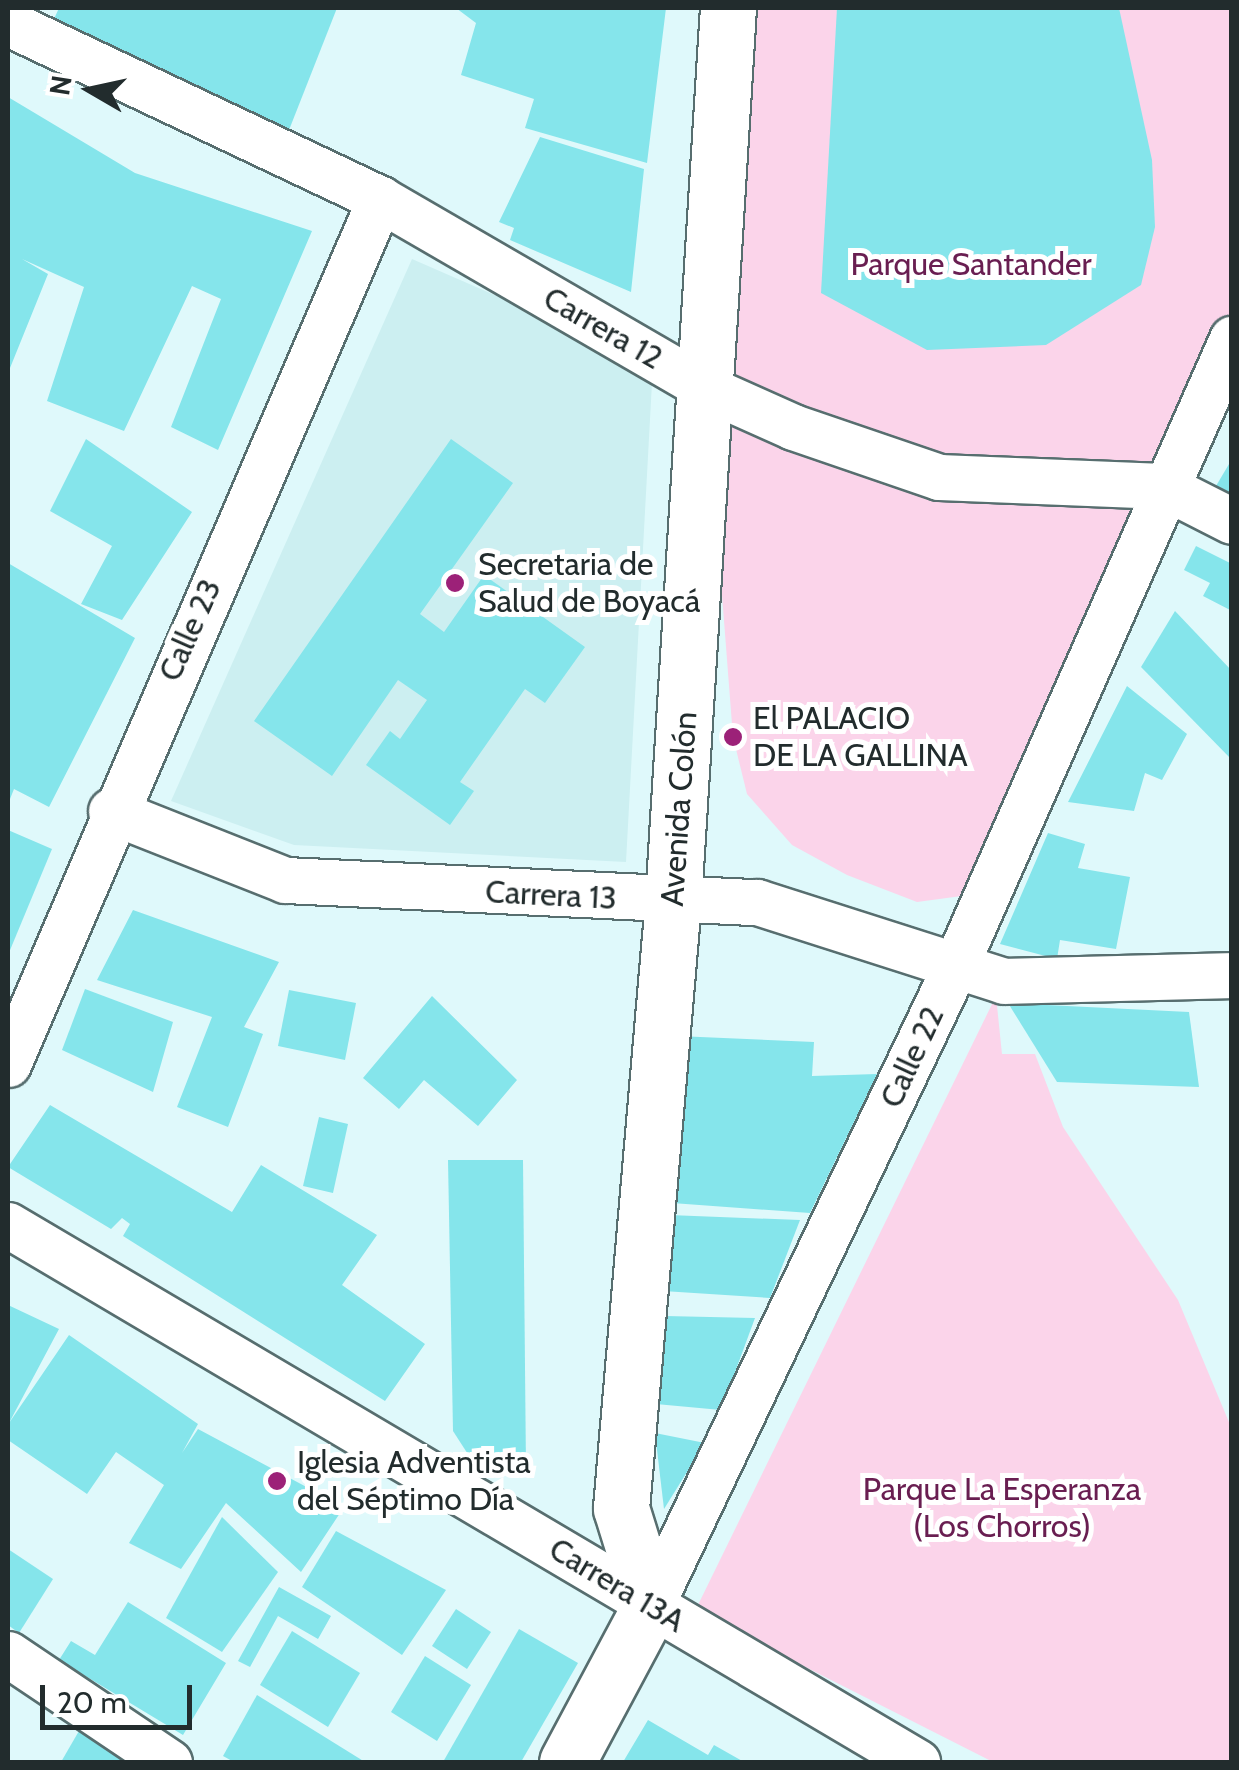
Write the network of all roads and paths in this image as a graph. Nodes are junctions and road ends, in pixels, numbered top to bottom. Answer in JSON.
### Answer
{"nodes":[{"id":1,"x":728,"y":8,"type":"edge"},
{"id":2,"x":8,"y":23,"type":"edge"},
{"id":3,"x":380,"y":199,"type":"junction"},
{"id":4,"x":1232,"y":339,"type":"edge"},
{"id":5,"x":706,"y":388,"type":"junction"},
{"id":6,"x":1163,"y":486,"type":"junction"},
{"id":7,"x":1232,"y":521,"type":"edge"},
{"id":8,"x":111,"y":811,"type":"junction"},
{"id":9,"x":673,"y":902,"type":"junction"},
{"id":10,"x":954,"y":969,"type":"junction"},
{"id":11,"x":1232,"y":975,"type":"edge"},
{"id":12,"x":8,"y":1064,"type":"edge"},
{"id":13,"x":8,"y":1224,"type":"edge"},
{"id":14,"x":651,"y":1606,"type":"junction"},
{"id":15,"x":8,"y":1654,"type":"edge"},
{"id":16,"x":170,"y":1762,"type":"edge"},
{"id":17,"x":566,"y":1762,"type":"edge"},
{"id":18,"x":917,"y":1762,"type":"edge"}],
"edges":[{"from":1,"to":5,"type":"main road","name":"Avenida Colón"},
{"from":2,"to":3,"type":"street","name":"Carrera 12"},
{"from":3,"to":5,"type":"street","name":"Carrera 12"},
{"from":3,"to":8,"type":"street","name":"Calle 23"},
{"from":4,"to":6,"type":"street","name":"Calle 22"},
{"from":5,"to":6,"type":"street","name":"Carrera 12"},
{"from":5,"to":9,"type":"main road","name":"Avenida Colón"},
{"from":6,"to":7,"type":"street","name":"Carrera 12"},
{"from":6,"to":10,"type":"street","name":"Calle 22"},
{"from":8,"to":9,"type":"street","name":"Carrera 13"},
{"from":8,"to":12,"type":"street","name":"Calle 23"},
{"from":9,"to":10,"type":"street","name":"Carrera 13"},
{"from":9,"to":14,"type":"main road","name":"Avenida Colón"},
{"from":10,"to":11,"type":"street","name":"Carrera 13"},
{"from":10,"to":14,"type":"street","name":"Calle 22"},
{"from":13,"to":14,"type":"street","name":"Carrera 13A"},
{"from":14,"to":17,"type":"main road","name":"Calle 22"},
{"from":14,"to":18,"type":"street","name":"Carrera 13A"},
{"from":15,"to":16,"type":"street"}]}
